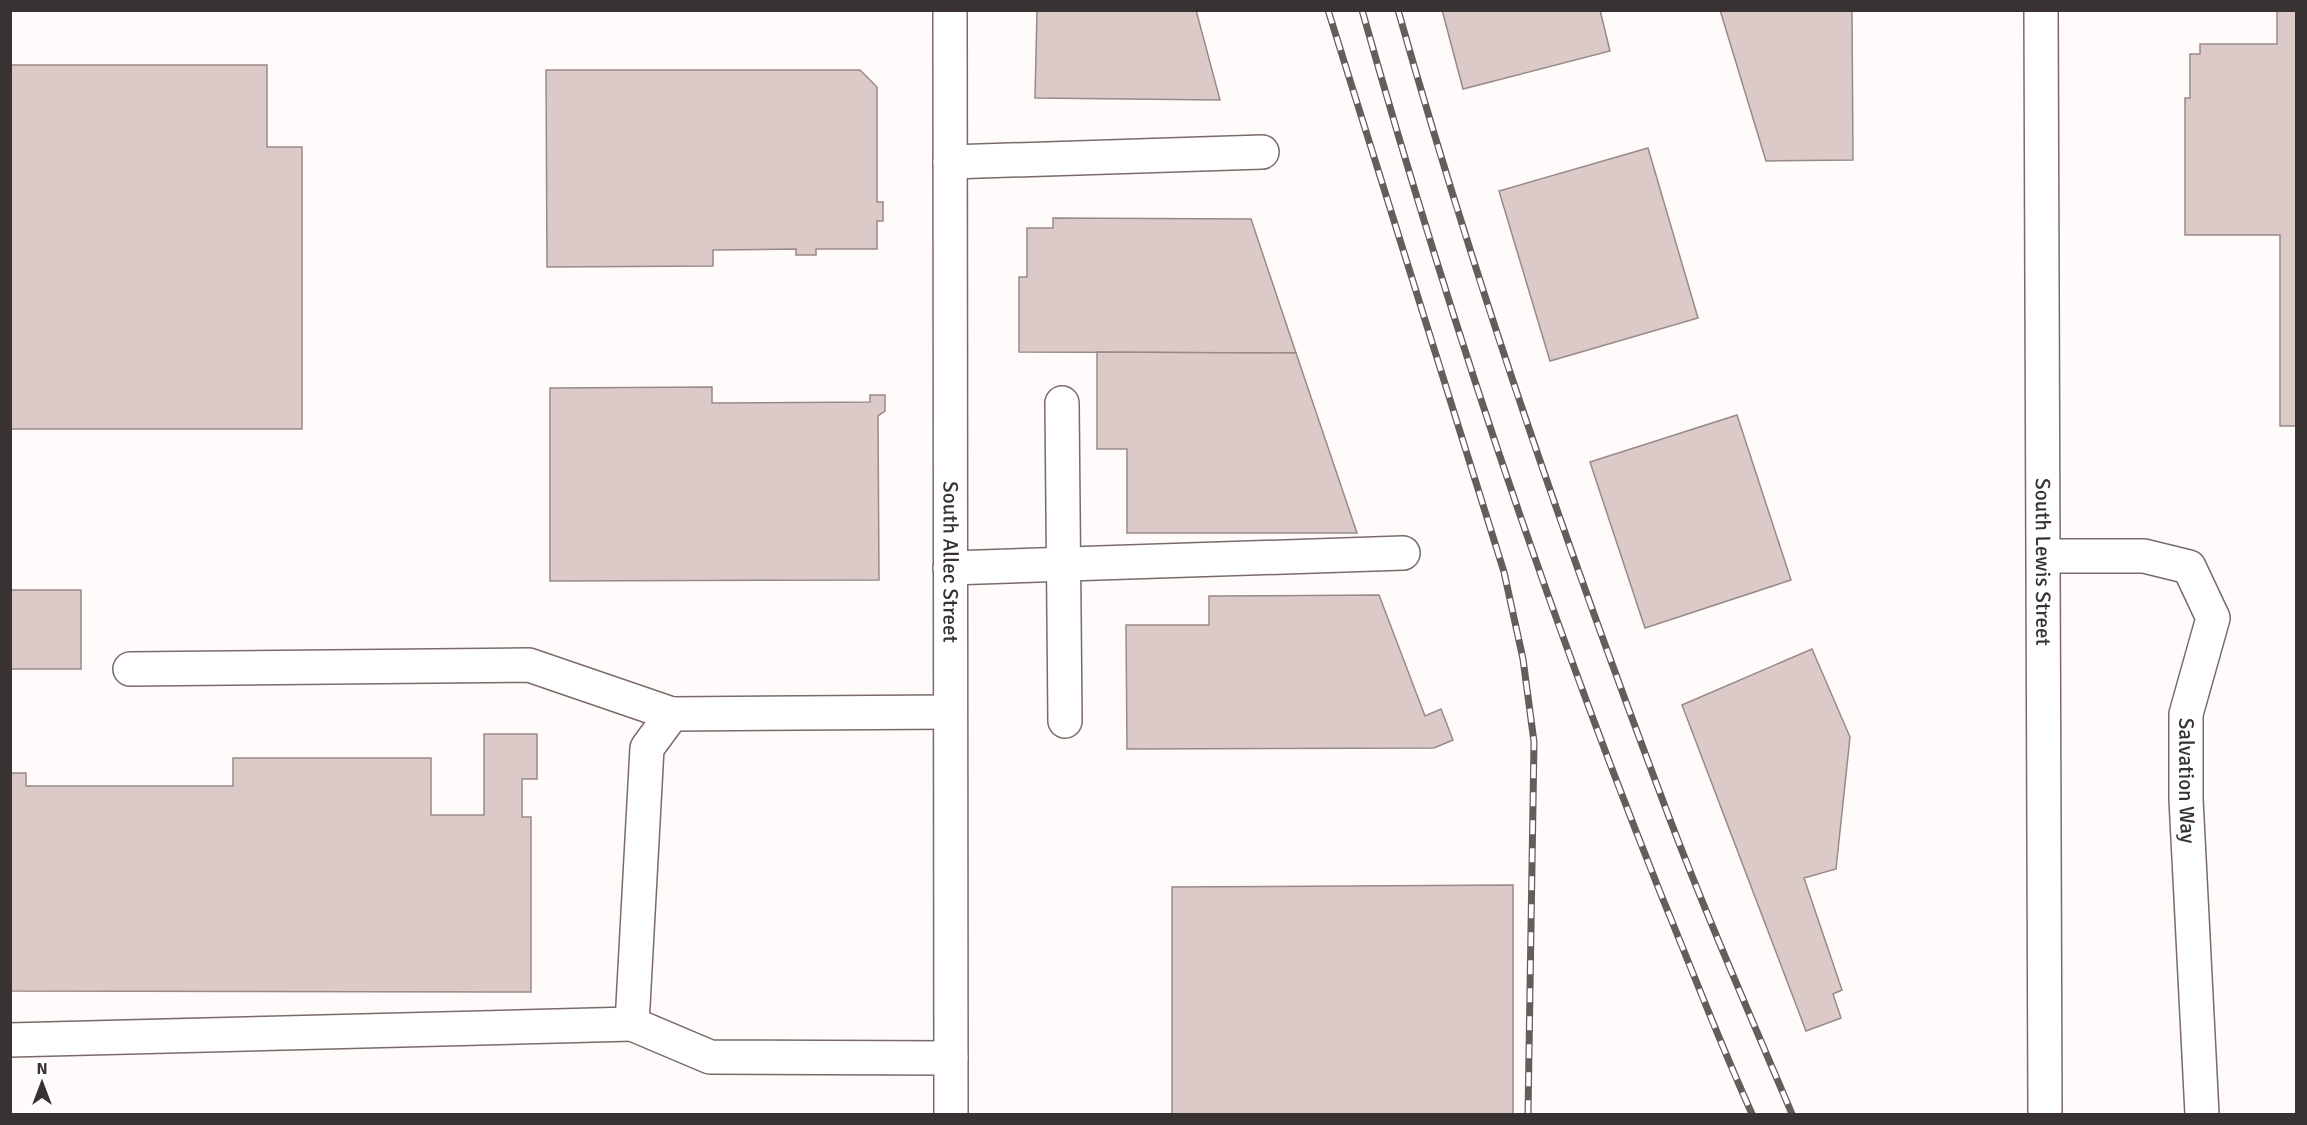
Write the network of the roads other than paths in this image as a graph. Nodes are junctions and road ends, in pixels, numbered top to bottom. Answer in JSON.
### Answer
{"nodes":[{"id":1,"x":950,"y":10,"type":"edge"},
{"id":2,"x":2041,"y":10,"type":"edge"},
{"id":3,"x":1262,"y":152,"type":"dead end"},
{"id":4,"x":950,"y":162,"type":"junction"},
{"id":5,"x":1062,"y":403,"type":"dead end"},
{"id":6,"x":1403,"y":553,"type":"dead end"},
{"id":7,"x":2043,"y":556,"type":"junction"},
{"id":8,"x":1064,"y":565,"type":"junction"},
{"id":9,"x":950,"y":568,"type":"junction"},
{"id":10,"x":130,"y":669,"type":"dead end"},
{"id":11,"x":951,"y":712,"type":"junction"},
{"id":12,"x":672,"y":714,"type":"junction"},
{"id":13,"x":1065,"y":721,"type":"dead end"},
{"id":14,"x":632,"y":1024,"type":"junction"},
{"id":15,"x":10,"y":1040,"type":"edge"},
{"id":16,"x":951,"y":1058,"type":"junction"},
{"id":17,"x":951,"y":1114,"type":"edge"},
{"id":18,"x":2045,"y":1114,"type":"edge"},
{"id":19,"x":2202,"y":1114,"type":"edge"}],
"edges":[{"from":1,"to":4,"type":"street","name":"South Allec Street"},
{"from":2,"to":7,"type":"street","name":"South Lewis Street"},
{"from":3,"to":4,"type":"street"},
{"from":4,"to":9,"type":"street","name":"South Allec Street"},
{"from":5,"to":8,"type":"street"},
{"from":6,"to":8,"type":"street"},
{"from":7,"to":18,"type":"street","name":"South Lewis Street"},
{"from":7,"to":19,"type":"street","name":"Salvation Way"},
{"from":8,"to":9,"type":"street"},
{"from":8,"to":13,"type":"street"},
{"from":9,"to":11,"type":"street","name":"South Allec Street"},
{"from":10,"to":12,"type":"street"},
{"from":11,"to":12,"type":"street"},
{"from":11,"to":16,"type":"street","name":"South Allec Street"},
{"from":12,"to":14,"type":"street"},
{"from":14,"to":15,"type":"street"},
{"from":14,"to":16,"type":"street"},
{"from":16,"to":17,"type":"street","name":"South Allec Street"}]}
